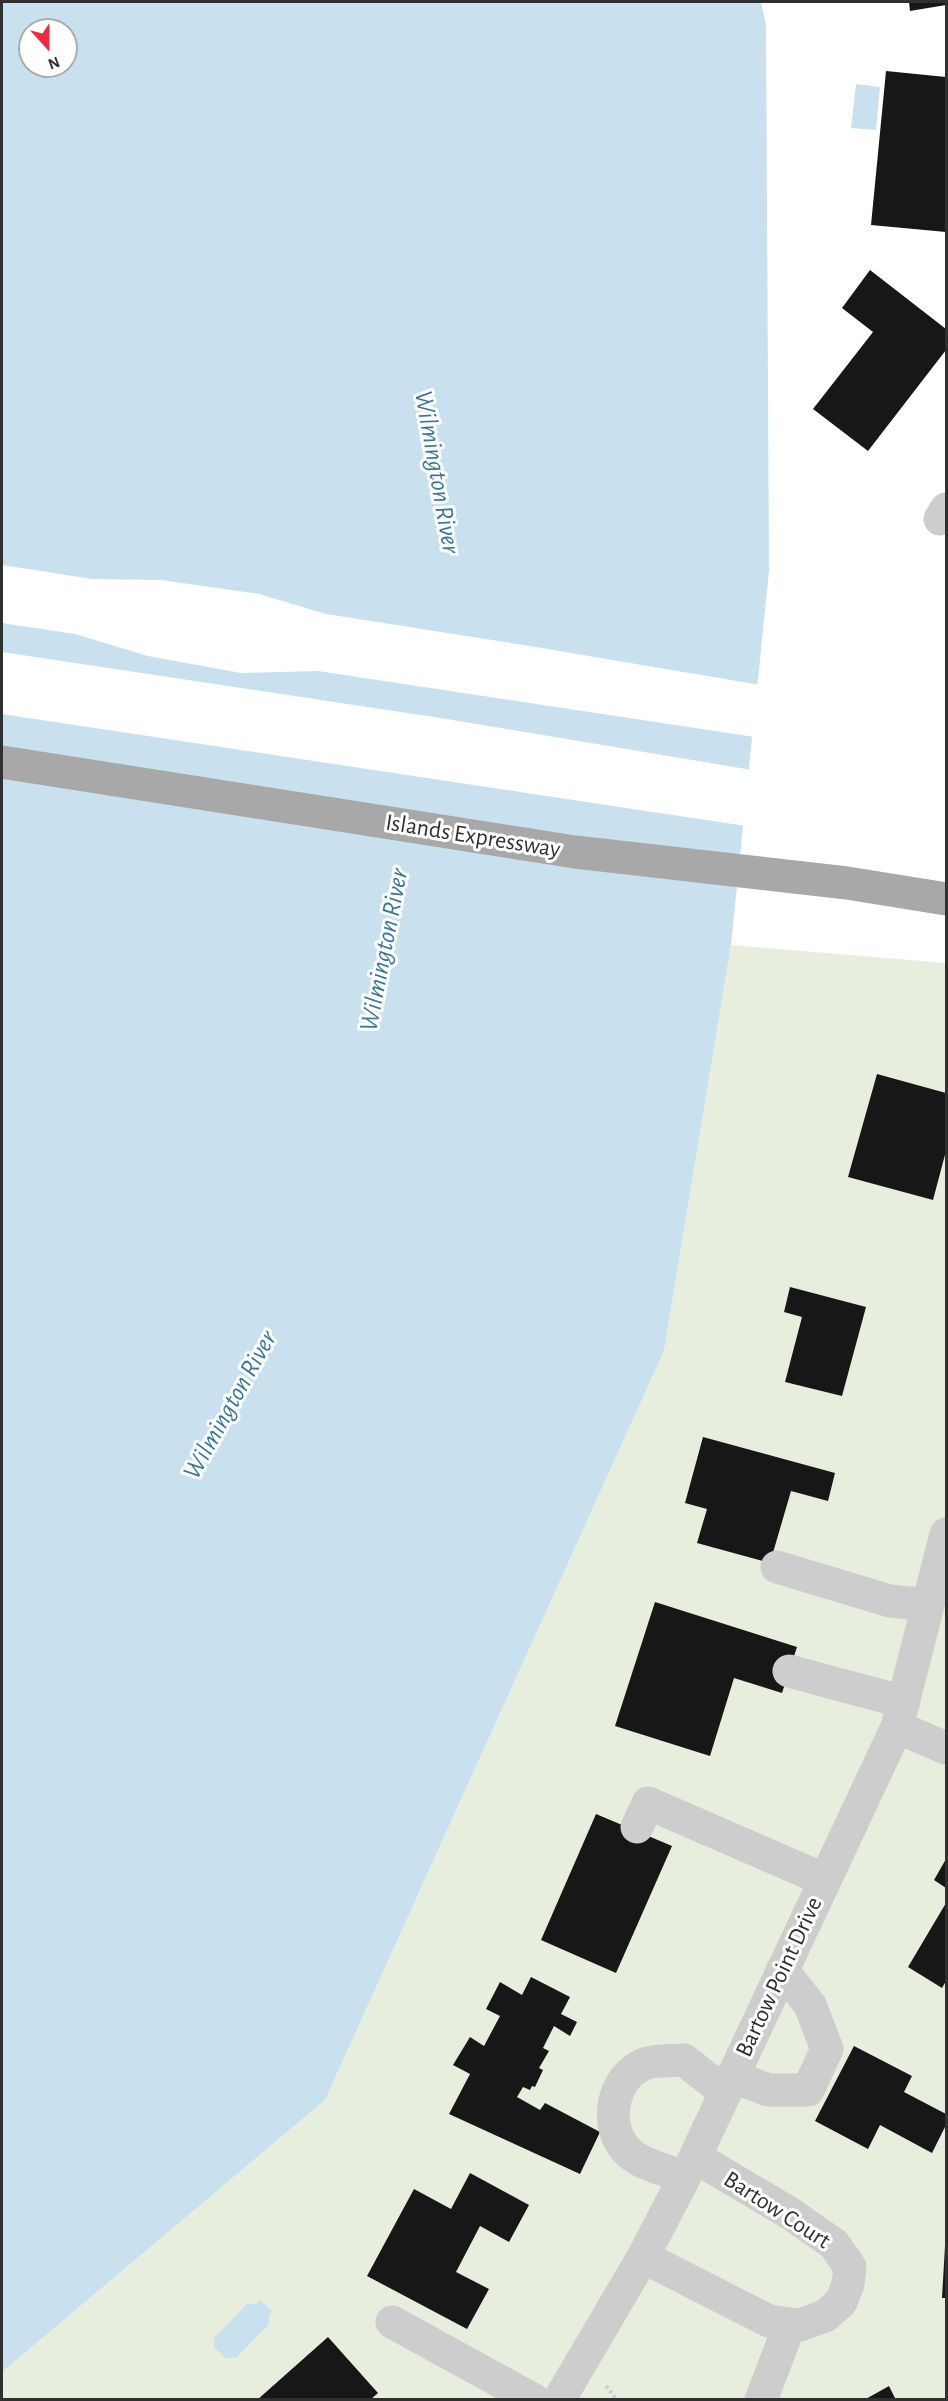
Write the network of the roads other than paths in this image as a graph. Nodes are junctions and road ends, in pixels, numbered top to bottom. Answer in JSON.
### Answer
{"nodes":[{"id":1,"x":2,"y":762,"type":"edge"},
{"id":2,"x":946,"y":899,"type":"edge"},
{"id":3,"x":946,"y":1534,"type":"edge"},
{"id":4,"x":777,"y":1567,"type":"dead end"},
{"id":5,"x":928,"y":1605,"type":"junction"},
{"id":6,"x":789,"y":1671,"type":"dead end"},
{"id":7,"x":900,"y":1714,"type":"junction"},
{"id":8,"x":946,"y":1748,"type":"edge"},
{"id":9,"x":637,"y":1827,"type":"dead end"},
{"id":10,"x":825,"y":1880,"type":"junction"},
{"id":11,"x":782,"y":1970,"type":"junction"},
{"id":12,"x":729,"y":2084,"type":"junction"},
{"id":13,"x":689,"y":2167,"type":"junction"},
{"id":14,"x":643,"y":2257,"type":"junction"},
{"id":15,"x":392,"y":2322,"type":"dead end"},
{"id":16,"x":789,"y":2324,"type":"junction"},
{"id":17,"x":534,"y":2400,"type":"edge"},
{"id":18,"x":559,"y":2400,"type":"edge"},
{"id":19,"x":761,"y":2400,"type":"edge"}],
"edges":[{"from":1,"to":2,"type":"main road","name":"Islands Expressway"},
{"from":3,"to":5,"type":"street","name":"Bartow Point Drive"},
{"from":4,"to":5,"type":"street"},
{"from":5,"to":7,"type":"street","name":"Bartow Point Drive"},
{"from":6,"to":7,"type":"street"},
{"from":7,"to":8,"type":"street"},
{"from":7,"to":10,"type":"street","name":"Bartow Point Drive"},
{"from":9,"to":10,"type":"street"},
{"from":10,"to":11,"type":"street","name":"Bartow Point Drive"},
{"from":11,"to":12,"type":"street","name":"Bartow Point Drive"},
{"from":11,"to":12,"type":"street"},
{"from":12,"to":13,"type":"street","name":"Bartow Point Drive"},
{"from":12,"to":13,"type":"street"},
{"from":13,"to":14,"type":"street","name":"Bartow Point Drive"},
{"from":13,"to":16,"type":"street","name":"Bartow Court"},
{"from":14,"to":16,"type":"street","name":"Bartow Court"},
{"from":14,"to":18,"type":"street","name":"Bartow Point Drive"},
{"from":15,"to":17,"type":"street"},
{"from":16,"to":19,"type":"street"}]}
